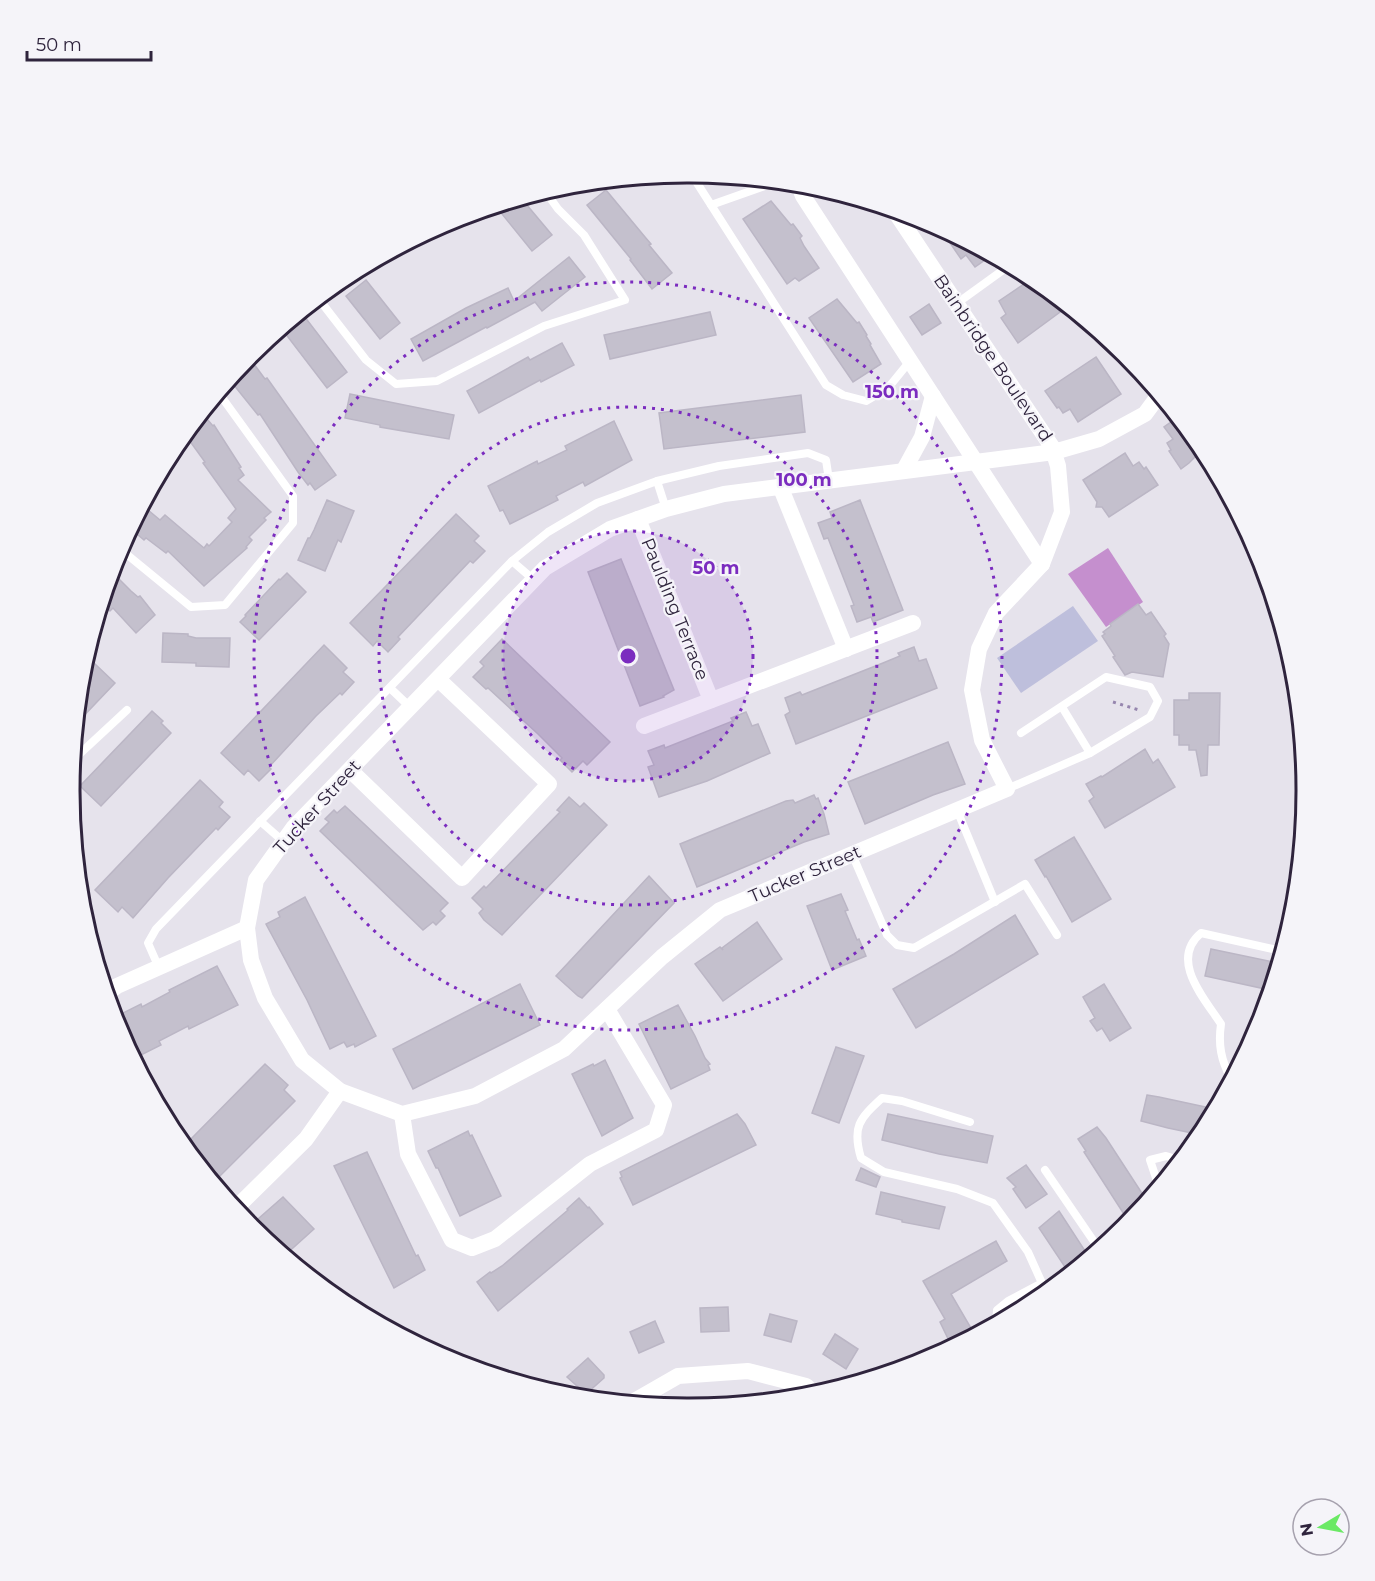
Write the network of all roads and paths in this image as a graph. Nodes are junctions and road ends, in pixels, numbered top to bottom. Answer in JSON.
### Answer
{"nodes":[{"id":1,"x":697,"y":183,"type":"edge"},
{"id":2,"x":761,"y":187,"type":"edge"},
{"id":3,"x":802,"y":193,"type":"edge"},
{"id":4,"x":550,"y":198,"type":"edge"},
{"id":5,"x":711,"y":205,"type":"junction"},
{"id":6,"x":902,"y":222,"type":"edge"},
{"id":7,"x":1002,"y":271,"type":"edge"},
{"id":8,"x":323,"y":304,"type":"edge"},
{"id":9,"x":956,"y":304,"type":"junction"},
{"id":10,"x":910,"y":361,"type":"junction"},
{"id":11,"x":933,"y":396,"type":"junction"},
{"id":12,"x":223,"y":399,"type":"edge"},
{"id":13,"x":1154,"y":401,"type":"edge"},
{"id":14,"x":1054,"y":452,"type":"junction"},
{"id":15,"x":975,"y":461,"type":"junction"},
{"id":16,"x":904,"y":470,"type":"junction"},
{"id":17,"x":829,"y":480,"type":"junction"},
{"id":18,"x":657,"y":481,"type":"junction"},
{"id":19,"x":780,"y":486,"type":"junction"},
{"id":20,"x":666,"y":509,"type":"junction"},
{"id":21,"x":638,"y":519,"type":"junction"},
{"id":22,"x":127,"y":555,"type":"edge"},
{"id":23,"x":512,"y":561,"type":"junction"},
{"id":24,"x":1042,"y":564,"type":"junction"},
{"id":25,"x":534,"y":580,"type":"junction"},
{"id":26,"x":914,"y":623,"type":"dead end"},
{"id":27,"x":846,"y":649,"type":"junction"},
{"id":28,"x":438,"y":679,"type":"junction"},
{"id":29,"x":390,"y":688,"type":"junction"},
{"id":30,"x":711,"y":700,"type":"junction"},
{"id":31,"x":410,"y":707,"type":"junction"},
{"id":32,"x":1062,"y":707,"type":"junction"},
{"id":33,"x":127,"y":710,"type":"dead end"},
{"id":34,"x":644,"y":726,"type":"dead end"},
{"id":35,"x":1021,"y":733,"type":"dead end"},
{"id":36,"x":81,"y":753,"type":"edge"},
{"id":37,"x":1090,"y":753,"type":"junction"},
{"id":38,"x":350,"y":770,"type":"junction"},
{"id":39,"x":1007,"y":789,"type":"junction"},
{"id":40,"x":957,"y":810,"type":"junction"},
{"id":41,"x":260,"y":821,"type":"junction"},
{"id":42,"x":284,"y":842,"type":"junction"},
{"id":43,"x":852,"y":854,"type":"junction"},
{"id":44,"x":995,"y":902,"type":"junction"},
{"id":45,"x":247,"y":928,"type":"junction"},
{"id":46,"x":1057,"y":935,"type":"dead end"},
{"id":47,"x":1275,"y":949,"type":"edge"},
{"id":48,"x":159,"y":968,"type":"junction"},
{"id":49,"x":113,"y":989,"type":"edge"},
{"id":50,"x":607,"y":1009,"type":"junction"},
{"id":51,"x":1227,"y":1070,"type":"edge"},
{"id":52,"x":340,"y":1091,"type":"junction"},
{"id":53,"x":402,"y":1114,"type":"junction"},
{"id":54,"x":970,"y":1122,"type":"dead end"},
{"id":55,"x":1172,"y":1158,"type":"edge"},
{"id":56,"x":1045,"y":1170,"type":"dead end"},
{"id":57,"x":1156,"y":1178,"type":"edge"},
{"id":58,"x":241,"y":1203,"type":"edge"},
{"id":59,"x":1094,"y":1242,"type":"edge"},
{"id":60,"x":1042,"y":1283,"type":"joint"},
{"id":61,"x":997,"y":1313,"type":"edge"},
{"id":62,"x":807,"y":1387,"type":"edge"},
{"id":63,"x":642,"y":1396,"type":"edge"}],
"edges":[{"from":1,"to":5,"type":"lane"},
{"from":2,"to":5,"type":"lane"},
{"from":3,"to":10,"type":"street"},
{"from":4,"to":8,"type":"lane"},
{"from":5,"to":10,"type":"lane"},
{"from":6,"to":9,"type":"street","name":"Bainbridge Boulevard"},
{"from":7,"to":9,"type":"lane"},
{"from":9,"to":14,"type":"street","name":"Bainbridge Boulevard"},
{"from":10,"to":11,"type":"street"},
{"from":11,"to":15,"type":"street"},
{"from":11,"to":16,"type":"street"},
{"from":12,"to":22,"type":"lane"},
{"from":13,"to":14,"type":"street","name":"Tucker Street"},
{"from":14,"to":15,"type":"street","name":"Tucker Street"},
{"from":14,"to":24,"type":"street","name":"Bainbridge Boulevard"},
{"from":15,"to":16,"type":"street","name":"Tucker Street"},
{"from":15,"to":24,"type":"street"},
{"from":16,"to":17,"type":"street","name":"Tucker Street"},
{"from":17,"to":18,"type":"lane"},
{"from":17,"to":19,"type":"street","name":"Tucker Street"},
{"from":18,"to":20,"type":"lane"},
{"from":18,"to":23,"type":"lane"},
{"from":19,"to":20,"type":"street","name":"Tucker Street"},
{"from":19,"to":27,"type":"street"},
{"from":20,"to":21,"type":"street","name":"Tucker Street"},
{"from":21,"to":25,"type":"street","name":"Tucker Street"},
{"from":21,"to":30,"type":"street","name":"Paulding Terrace"},
{"from":23,"to":25,"type":"lane"},
{"from":23,"to":29,"type":"lane"},
{"from":24,"to":39,"type":"street"},
{"from":25,"to":28,"type":"street","name":"Tucker Street"},
{"from":26,"to":27,"type":"street","name":"Paulding Terrace"},
{"from":27,"to":30,"type":"street","name":"Paulding Terrace"},
{"from":28,"to":31,"type":"street","name":"Tucker Street"},
{"from":28,"to":38,"type":"street"},
{"from":29,"to":31,"type":"lane"},
{"from":29,"to":41,"type":"lane"},
{"from":30,"to":34,"type":"street","name":"Paulding Terrace"},
{"from":31,"to":38,"type":"street","name":"Tucker Street"},
{"from":32,"to":35,"type":"lane"},
{"from":32,"to":37,"type":"lane"},
{"from":32,"to":37,"type":"lane"},
{"from":33,"to":36,"type":"lane"},
{"from":37,"to":39,"type":"lane"},
{"from":38,"to":42,"type":"street","name":"Tucker Street"},
{"from":39,"to":40,"type":"street","name":"Tucker Street"},
{"from":40,"to":43,"type":"street","name":"Tucker Street"},
{"from":40,"to":44,"type":"lane"},
{"from":41,"to":42,"type":"lane"},
{"from":41,"to":48,"type":"lane"},
{"from":42,"to":45,"type":"street","name":"Tucker Street"},
{"from":43,"to":44,"type":"lane"},
{"from":43,"to":50,"type":"street","name":"Tucker Street"},
{"from":44,"to":46,"type":"lane"},
{"from":45,"to":48,"type":"street"},
{"from":45,"to":52,"type":"street","name":"Tucker Street"},
{"from":47,"to":51,"type":"lane"},
{"from":48,"to":49,"type":"street"},
{"from":50,"to":53,"type":"street","name":"Tucker Street"},
{"from":50,"to":53,"type":"street"},
{"from":52,"to":53,"type":"street","name":"Tucker Street"},
{"from":52,"to":58,"type":"street"},
{"from":54,"to":60,"type":"lane"},
{"from":55,"to":57,"type":"lane"},
{"from":56,"to":59,"type":"lane"},
{"from":60,"to":61,"type":"lane"},
{"from":62,"to":63,"type":"street"}]}
